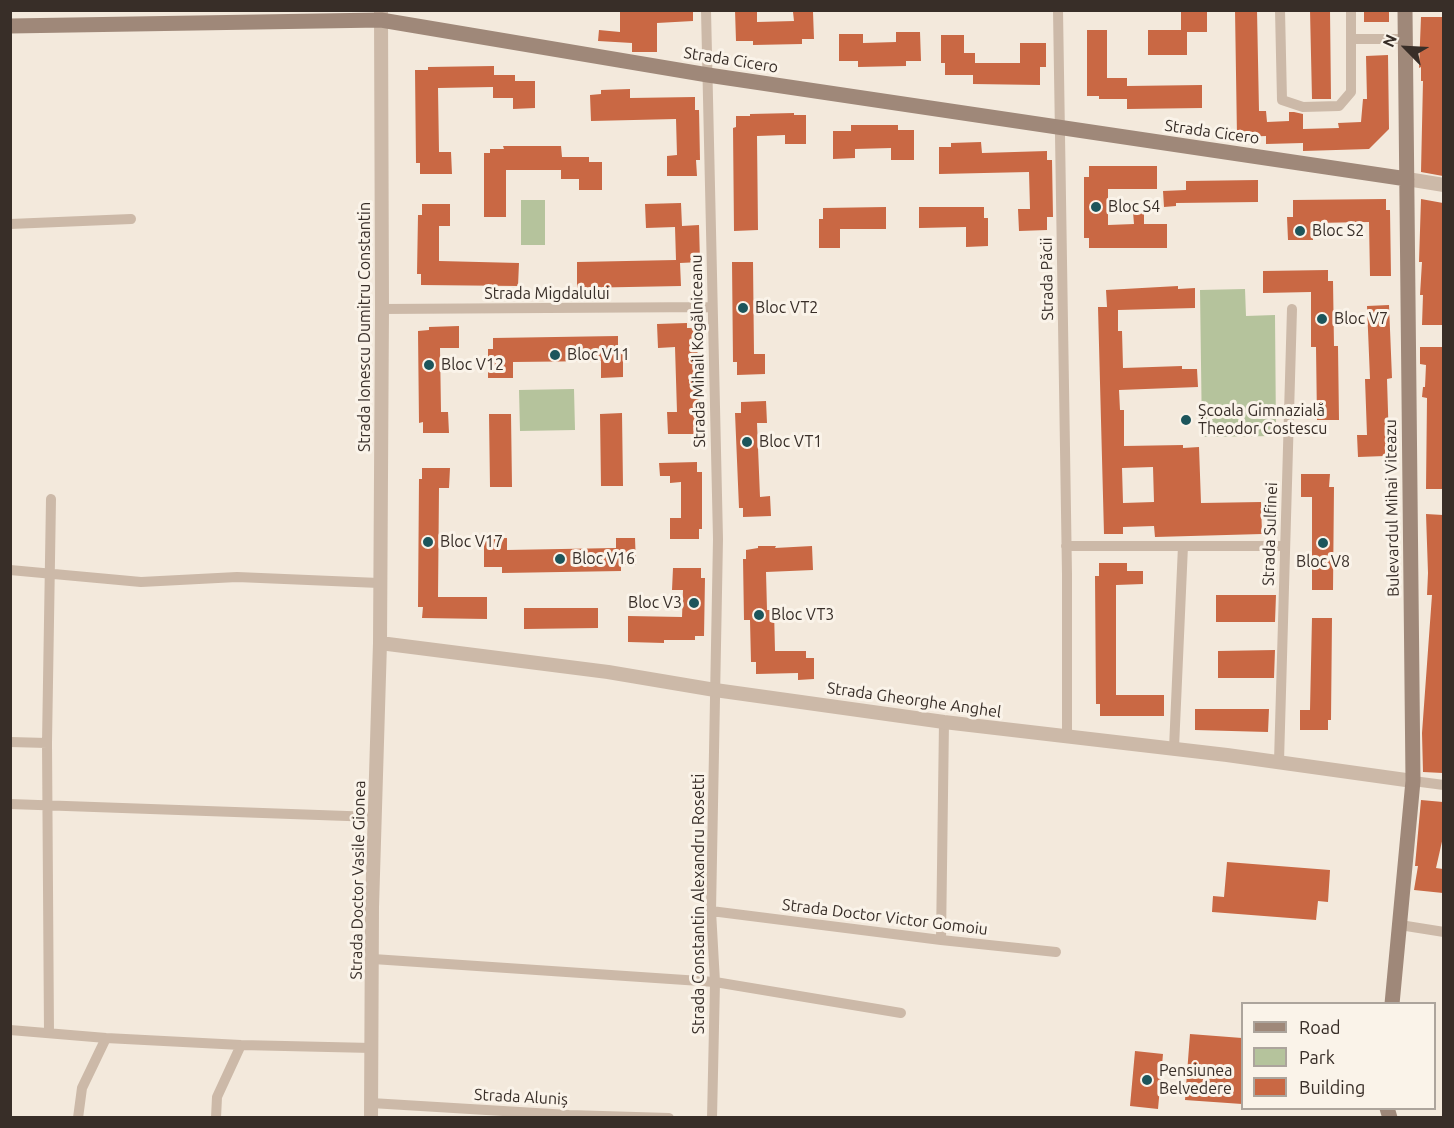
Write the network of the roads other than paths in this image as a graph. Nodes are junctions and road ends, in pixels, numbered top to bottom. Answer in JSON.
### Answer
{"nodes":[{"id":1,"x":706,"y":10,"type":"edge"},
{"id":2,"x":1058,"y":10,"type":"edge"},
{"id":3,"x":1280,"y":10,"type":"edge"},
{"id":4,"x":1351,"y":10,"type":"edge"},
{"id":5,"x":1405,"y":10,"type":"edge"},
{"id":6,"x":381,"y":15,"type":"edge"},
{"id":7,"x":10,"y":26,"type":"edge"},
{"id":8,"x":1352,"y":39,"type":"junction"},
{"id":9,"x":1405,"y":39,"type":"junction"},
{"id":10,"x":708,"y":75,"type":"junction"},
{"id":11,"x":1060,"y":128,"type":"junction"},
{"id":12,"x":1407,"y":179,"type":"junction"},
{"id":13,"x":1443,"y":185,"type":"edge"},
{"id":14,"x":130,"y":219,"type":"dead end"},
{"id":15,"x":10,"y":224,"type":"edge"},
{"id":16,"x":712,"y":307,"type":"junction"},
{"id":17,"x":382,"y":309,"type":"junction"},
{"id":18,"x":1292,"y":309,"type":"dead end"},
{"id":19,"x":51,"y":499,"type":"dead end"},
{"id":20,"x":1066,"y":546,"type":"junction"},
{"id":21,"x":1183,"y":546,"type":"junction"},
{"id":22,"x":1284,"y":546,"type":"junction"},
{"id":23,"x":10,"y":570,"type":"edge"},
{"id":24,"x":49,"y":574,"type":"junction"},
{"id":25,"x":379,"y":583,"type":"junction"},
{"id":26,"x":380,"y":643,"type":"junction"},
{"id":27,"x":715,"y":690,"type":"junction"},
{"id":28,"x":944,"y":722,"type":"junction"},
{"id":29,"x":1067,"y":737,"type":"junction"},
{"id":30,"x":10,"y":742,"type":"edge"},
{"id":31,"x":47,"y":743,"type":"junction"},
{"id":32,"x":1174,"y":748,"type":"junction"},
{"id":33,"x":1279,"y":761,"type":"junction"},
{"id":34,"x":1413,"y":781,"type":"junction"},
{"id":35,"x":1443,"y":785,"type":"edge"},
{"id":36,"x":10,"y":804,"type":"edge"},
{"id":37,"x":47,"y":806,"type":"junction"},
{"id":38,"x":375,"y":817,"type":"junction"},
{"id":39,"x":711,"y":911,"type":"junction"},
{"id":40,"x":1400,"y":925,"type":"junction"},
{"id":41,"x":1443,"y":932,"type":"edge"},
{"id":42,"x":941,"y":940,"type":"junction"},
{"id":43,"x":1056,"y":952,"type":"dead end"},
{"id":44,"x":373,"y":959,"type":"junction"},
{"id":45,"x":716,"y":982,"type":"junction"},
{"id":46,"x":1392,"y":1002,"type":"edge"},
{"id":47,"x":901,"y":1013,"type":"dead end"},
{"id":48,"x":10,"y":1030,"type":"edge"},
{"id":49,"x":49,"y":1033,"type":"junction"},
{"id":50,"x":106,"y":1038,"type":"junction"},
{"id":51,"x":241,"y":1045,"type":"junction"},
{"id":52,"x":372,"y":1048,"type":"junction"},
{"id":53,"x":371,"y":1103,"type":"junction"},
{"id":54,"x":569,"y":1116,"type":"edge"},
{"id":55,"x":78,"y":1118,"type":"edge"},
{"id":56,"x":216,"y":1118,"type":"edge"},
{"id":57,"x":371,"y":1118,"type":"edge"},
{"id":58,"x":669,"y":1118,"type":"edge"},
{"id":59,"x":712,"y":1118,"type":"edge"}],
"edges":[{"from":1,"to":10,"type":"street","name":"Strada Mihail Kogălniceanu"},
{"from":2,"to":11,"type":"street","name":"Strada Păcii"},
{"from":3,"to":8,"type":"street"},
{"from":4,"to":8,"type":"street"},
{"from":5,"to":9,"type":"main road","name":"Bulevardul Mihai Viteazu"},
{"from":6,"to":7,"type":"main road","name":"Strada Cicero"},
{"from":6,"to":10,"type":"main road","name":"Strada Cicero"},
{"from":6,"to":17,"type":"street","name":"Strada Ionescu Dumitru Constantin"},
{"from":8,"to":9,"type":"street"},
{"from":9,"to":12,"type":"main road","name":"Bulevardul Mihai Viteazu"},
{"from":10,"to":11,"type":"main road","name":"Strada Cicero"},
{"from":10,"to":16,"type":"street","name":"Strada Mihail Kogălniceanu"},
{"from":11,"to":12,"type":"main road","name":"Strada Cicero"},
{"from":11,"to":20,"type":"street","name":"Strada Păcii"},
{"from":12,"to":13,"type":"street","name":"Strada Cicero"},
{"from":12,"to":34,"type":"main road","name":"Bulevardul Mihai Viteazu"},
{"from":14,"to":15,"type":"street"},
{"from":16,"to":17,"type":"street","name":"Strada Migdalului"},
{"from":16,"to":27,"type":"street","name":"Strada Mihail Kogălniceanu"},
{"from":17,"to":25,"type":"street","name":"Strada Ionescu Dumitru Constantin"},
{"from":18,"to":22,"type":"street","name":"Strada Sulfinei"},
{"from":19,"to":24,"type":"street"},
{"from":20,"to":21,"type":"street"},
{"from":20,"to":29,"type":"street","name":"Strada Păcii"},
{"from":21,"to":22,"type":"street"},
{"from":21,"to":32,"type":"street"},
{"from":22,"to":33,"type":"street","name":"Strada Sulfinei"},
{"from":23,"to":24,"type":"street"},
{"from":24,"to":25,"type":"street"},
{"from":24,"to":31,"type":"street"},
{"from":25,"to":26,"type":"street","name":"Strada Ionescu Dumitru Constantin"},
{"from":26,"to":27,"type":"street","name":"Strada Gheorghe Anghel"},
{"from":26,"to":38,"type":"street","name":"Strada Doctor Vasile Gionea"},
{"from":27,"to":28,"type":"street","name":"Strada Gheorghe Anghel"},
{"from":27,"to":39,"type":"street","name":"Strada Constantin Alexandru Rosetti"},
{"from":28,"to":29,"type":"street","name":"Strada Gheorghe Anghel"},
{"from":28,"to":42,"type":"street"},
{"from":29,"to":32,"type":"street","name":"Strada Gheorghe Anghel"},
{"from":30,"to":31,"type":"street"},
{"from":31,"to":37,"type":"street"},
{"from":32,"to":33,"type":"street","name":"Strada Gheorghe Anghel"},
{"from":33,"to":34,"type":"street","name":"Strada Gheorghe Anghel"},
{"from":34,"to":35,"type":"street","name":"Strada Gheorghe Anghel"},
{"from":34,"to":40,"type":"main road","name":"Bulevardul Mihai Viteazu"},
{"from":36,"to":37,"type":"street"},
{"from":37,"to":38,"type":"street"},
{"from":37,"to":49,"type":"street"},
{"from":38,"to":44,"type":"street","name":"Strada Doctor Vasile Gionea"},
{"from":39,"to":42,"type":"street","name":"Strada Doctor Victor Gomoiu"},
{"from":39,"to":45,"type":"street","name":"Strada Constantin Alexandru Rosetti"},
{"from":40,"to":41,"type":"street"},
{"from":40,"to":46,"type":"main road","name":"Bulevardul Mihai Viteazu"},
{"from":42,"to":43,"type":"street","name":"Strada Doctor Victor Gomoiu"},
{"from":44,"to":45,"type":"street"},
{"from":44,"to":52,"type":"street","name":"Strada Doctor Vasile Gionea"},
{"from":45,"to":47,"type":"street"},
{"from":45,"to":59,"type":"street","name":"Strada Constantin Alexandru Rosetti"},
{"from":48,"to":49,"type":"street"},
{"from":49,"to":50,"type":"street"},
{"from":50,"to":51,"type":"street"},
{"from":50,"to":55,"type":"street"},
{"from":51,"to":52,"type":"street"},
{"from":51,"to":56,"type":"street"},
{"from":52,"to":53,"type":"street","name":"Strada Doctor Vasile Gionea"},
{"from":53,"to":54,"type":"street","name":"Strada Aluniș"},
{"from":53,"to":57,"type":"street","name":"Strada Doctor Vasile Gionea"},
{"from":54,"to":58,"type":"street","name":"Strada Aluniș"}]}
